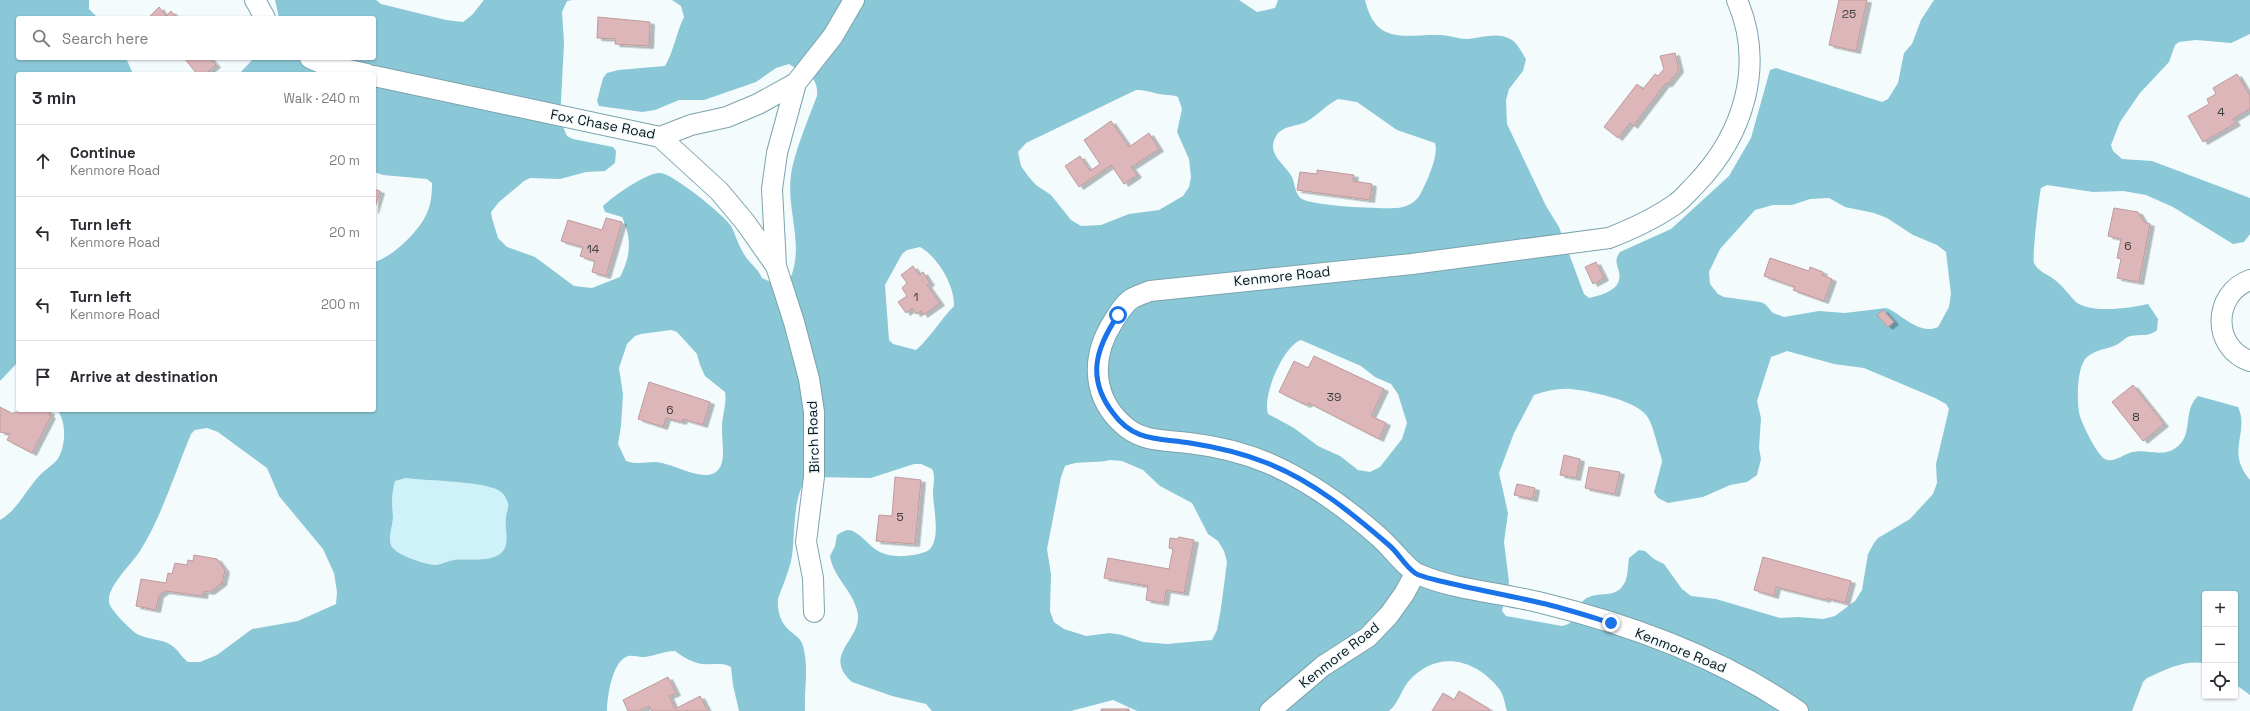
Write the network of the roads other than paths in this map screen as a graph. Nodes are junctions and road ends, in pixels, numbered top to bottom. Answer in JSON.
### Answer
{"nodes":[{"id":1,"x":255,"y":0,"type":"edge"},
{"id":2,"x":854,"y":0,"type":"edge"},
{"id":3,"x":1737,"y":0,"type":"edge"},
{"id":4,"x":264,"y":16,"type":"edge"},
{"id":5,"x":315,"y":60,"type":"edge"},
{"id":6,"x":358,"y":72,"type":"edge"},
{"id":7,"x":376,"y":76,"type":"edge"},
{"id":8,"x":796,"y":83,"type":"junction"},
{"id":9,"x":660,"y":137,"type":"junction"},
{"id":10,"x":776,"y":266,"type":"junction"},
{"id":11,"x":2250,"y":280,"type":"edge"},
{"id":12,"x":2250,"y":361,"type":"edge"},
{"id":13,"x":1415,"y":574,"type":"junction"},
{"id":14,"x":814,"y":612,"type":"dead end"},
{"id":15,"x":1270,"y":711,"type":"edge"},
{"id":16,"x":1798,"y":711,"type":"edge"}],
"edges":[{"from":1,"to":4,"type":"street"},
{"from":2,"to":8,"type":"street","name":"Fox Chase Road"},
{"from":3,"to":13,"type":"street","name":"Kenmore Road"},
{"from":5,"to":6,"type":"street"},
{"from":7,"to":9,"type":"street","name":"Fox Chase Road"},
{"from":8,"to":9,"type":"street","name":"Fox Chase Road"},
{"from":8,"to":10,"type":"street","name":"Birch Road"},
{"from":9,"to":10,"type":"street","name":"Birch Road"},
{"from":10,"to":14,"type":"street","name":"Birch Road"},
{"from":11,"to":12,"type":"street"},
{"from":13,"to":15,"type":"street","name":"Kenmore Road"},
{"from":13,"to":16,"type":"street","name":"Kenmore Road"}]}
